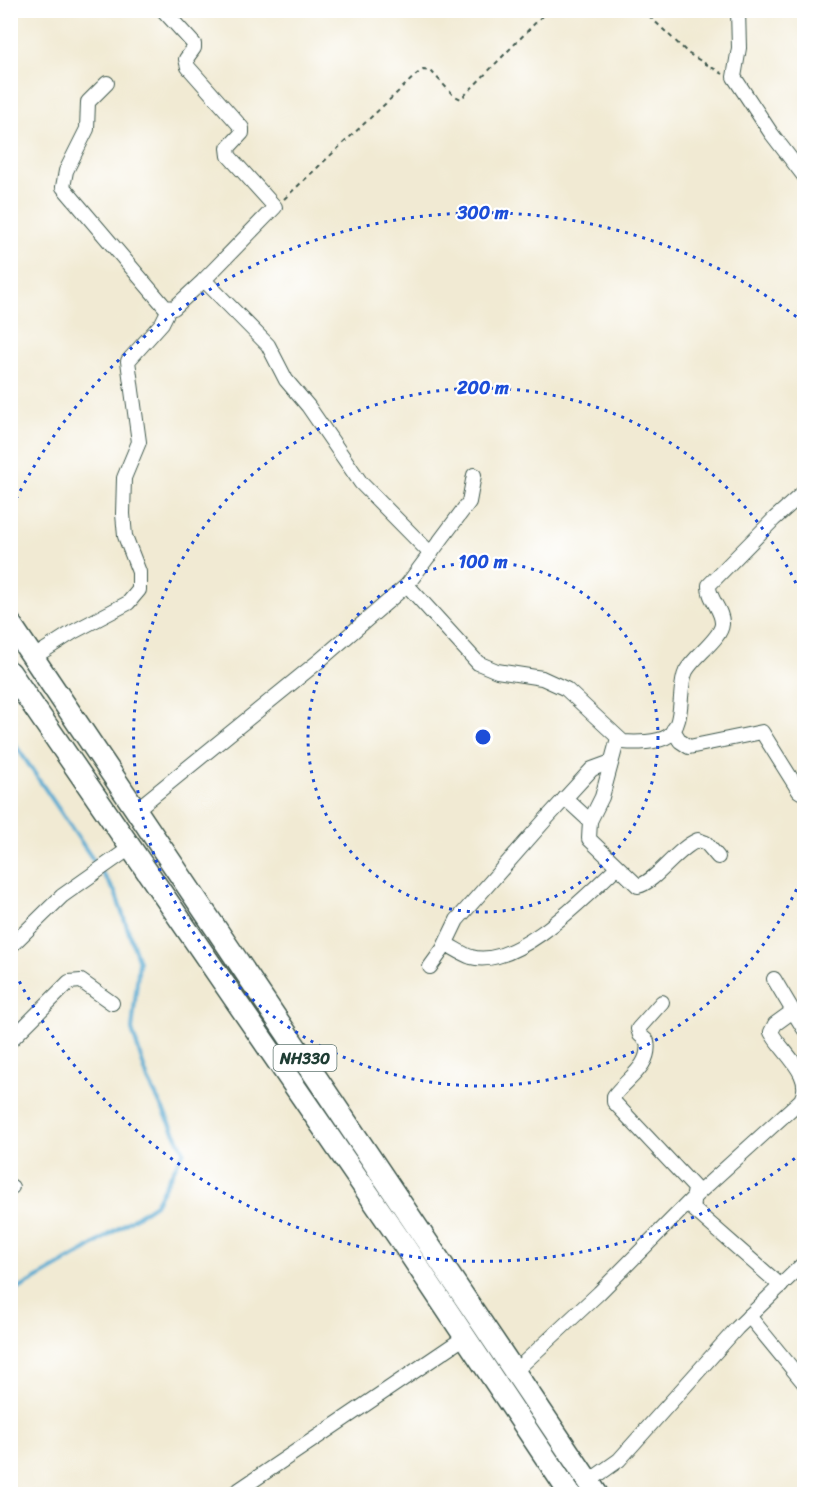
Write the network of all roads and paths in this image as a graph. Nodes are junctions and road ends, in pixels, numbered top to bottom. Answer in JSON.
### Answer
{"nodes":[{"id":1,"x":164,"y":10,"type":"edge"},
{"id":2,"x":548,"y":10,"type":"edge"},
{"id":3,"x":643,"y":10,"type":"edge"},
{"id":4,"x":738,"y":10,"type":"edge"},
{"id":5,"x":735,"y":78,"type":"junction"},
{"id":6,"x":107,"y":83,"type":"dead end"},
{"id":7,"x":804,"y":176,"type":"edge"},
{"id":8,"x":275,"y":207,"type":"junction"},
{"id":9,"x":204,"y":280,"type":"junction"},
{"id":10,"x":169,"y":309,"type":"junction"},
{"id":11,"x":474,"y":476,"type":"dead end"},
{"id":12,"x":804,"y":492,"type":"edge"},
{"id":13,"x":431,"y":554,"type":"junction"},
{"id":14,"x":406,"y":585,"type":"junction"},
{"id":15,"x":10,"y":623,"type":"edge"},
{"id":16,"x":34,"y":657,"type":"junction"},
{"id":17,"x":10,"y":672,"type":"edge"},
{"id":18,"x":673,"y":730,"type":"junction"},
{"id":19,"x":618,"y":738,"type":"junction"},
{"id":20,"x":612,"y":762,"type":"junction"},
{"id":21,"x":804,"y":794,"type":"edge"},
{"id":22,"x":565,"y":798,"type":"junction"},
{"id":23,"x":137,"y":809,"type":"junction"},
{"id":24,"x":590,"y":821,"type":"junction"},
{"id":25,"x":130,"y":848,"type":"junction"},
{"id":26,"x":718,"y":857,"type":"dead end"},
{"id":27,"x":617,"y":867,"type":"junction"},
{"id":28,"x":446,"y":944,"type":"junction"},
{"id":29,"x":10,"y":947,"type":"edge"},
{"id":30,"x":430,"y":967,"type":"dead end"},
{"id":31,"x":774,"y":979,"type":"dead end"},
{"id":32,"x":662,"y":1002,"type":"dead end"},
{"id":33,"x":112,"y":1003,"type":"dead end"},
{"id":34,"x":793,"y":1011,"type":"junction"},
{"id":35,"x":804,"y":1029,"type":"edge"},
{"id":36,"x":10,"y":1041,"type":"edge"},
{"id":37,"x":804,"y":1095,"type":"edge"},
{"id":38,"x":694,"y":1197,"type":"junction"},
{"id":39,"x":804,"y":1263,"type":"edge"},
{"id":40,"x":781,"y":1286,"type":"junction"},
{"id":41,"x":749,"y":1316,"type":"junction"},
{"id":42,"x":465,"y":1337,"type":"junction"},
{"id":43,"x":513,"y":1373,"type":"junction"},
{"id":44,"x":804,"y":1383,"type":"edge"},
{"id":45,"x":592,"y":1488,"type":"edge"},
{"id":46,"x":233,"y":1494,"type":"edge"},
{"id":47,"x":570,"y":1494,"type":"edge"}],
"edges":[{"from":1,"to":8,"type":"street"},
{"from":2,"to":8,"type":"path"},
{"from":3,"to":5,"type":"path"},
{"from":4,"to":5,"type":"street"},
{"from":5,"to":7,"type":"street"},
{"from":6,"to":10,"type":"street"},
{"from":8,"to":9,"type":"street"},
{"from":9,"to":10,"type":"street"},
{"from":9,"to":13,"type":"street"},
{"from":10,"to":16,"type":"street"},
{"from":11,"to":13,"type":"street"},
{"from":12,"to":18,"type":"street"},
{"from":13,"to":14,"type":"street"},
{"from":14,"to":19,"type":"street"},
{"from":14,"to":23,"type":"street"},
{"from":15,"to":16,"type":"highway","number":"NH330"},
{"from":16,"to":23,"type":"highway","number":"NH330"},
{"from":17,"to":25,"type":"highway","number":"NH330"},
{"from":18,"to":19,"type":"street"},
{"from":18,"to":21,"type":"street"},
{"from":19,"to":20,"type":"street"},
{"from":20,"to":22,"type":"street"},
{"from":20,"to":24,"type":"street"},
{"from":22,"to":24,"type":"street"},
{"from":22,"to":28,"type":"street"},
{"from":23,"to":43,"type":"highway","number":"NH330"},
{"from":24,"to":27,"type":"street"},
{"from":25,"to":29,"type":"street"},
{"from":25,"to":42,"type":"highway","number":"NH330"},
{"from":26,"to":27,"type":"street"},
{"from":27,"to":28,"type":"street"},
{"from":28,"to":30,"type":"street"},
{"from":31,"to":34,"type":"street"},
{"from":32,"to":38,"type":"street"},
{"from":33,"to":36,"type":"street"},
{"from":34,"to":35,"type":"street"},
{"from":34,"to":37,"type":"street"},
{"from":37,"to":38,"type":"street"},
{"from":38,"to":40,"type":"street"},
{"from":38,"to":43,"type":"street"},
{"from":39,"to":40,"type":"street"},
{"from":40,"to":41,"type":"street"},
{"from":41,"to":44,"type":"street"},
{"from":41,"to":45,"type":"street"},
{"from":42,"to":46,"type":"street"},
{"from":42,"to":47,"type":"highway","number":"NH330"},
{"from":43,"to":45,"type":"highway","number":"NH330"}]}
